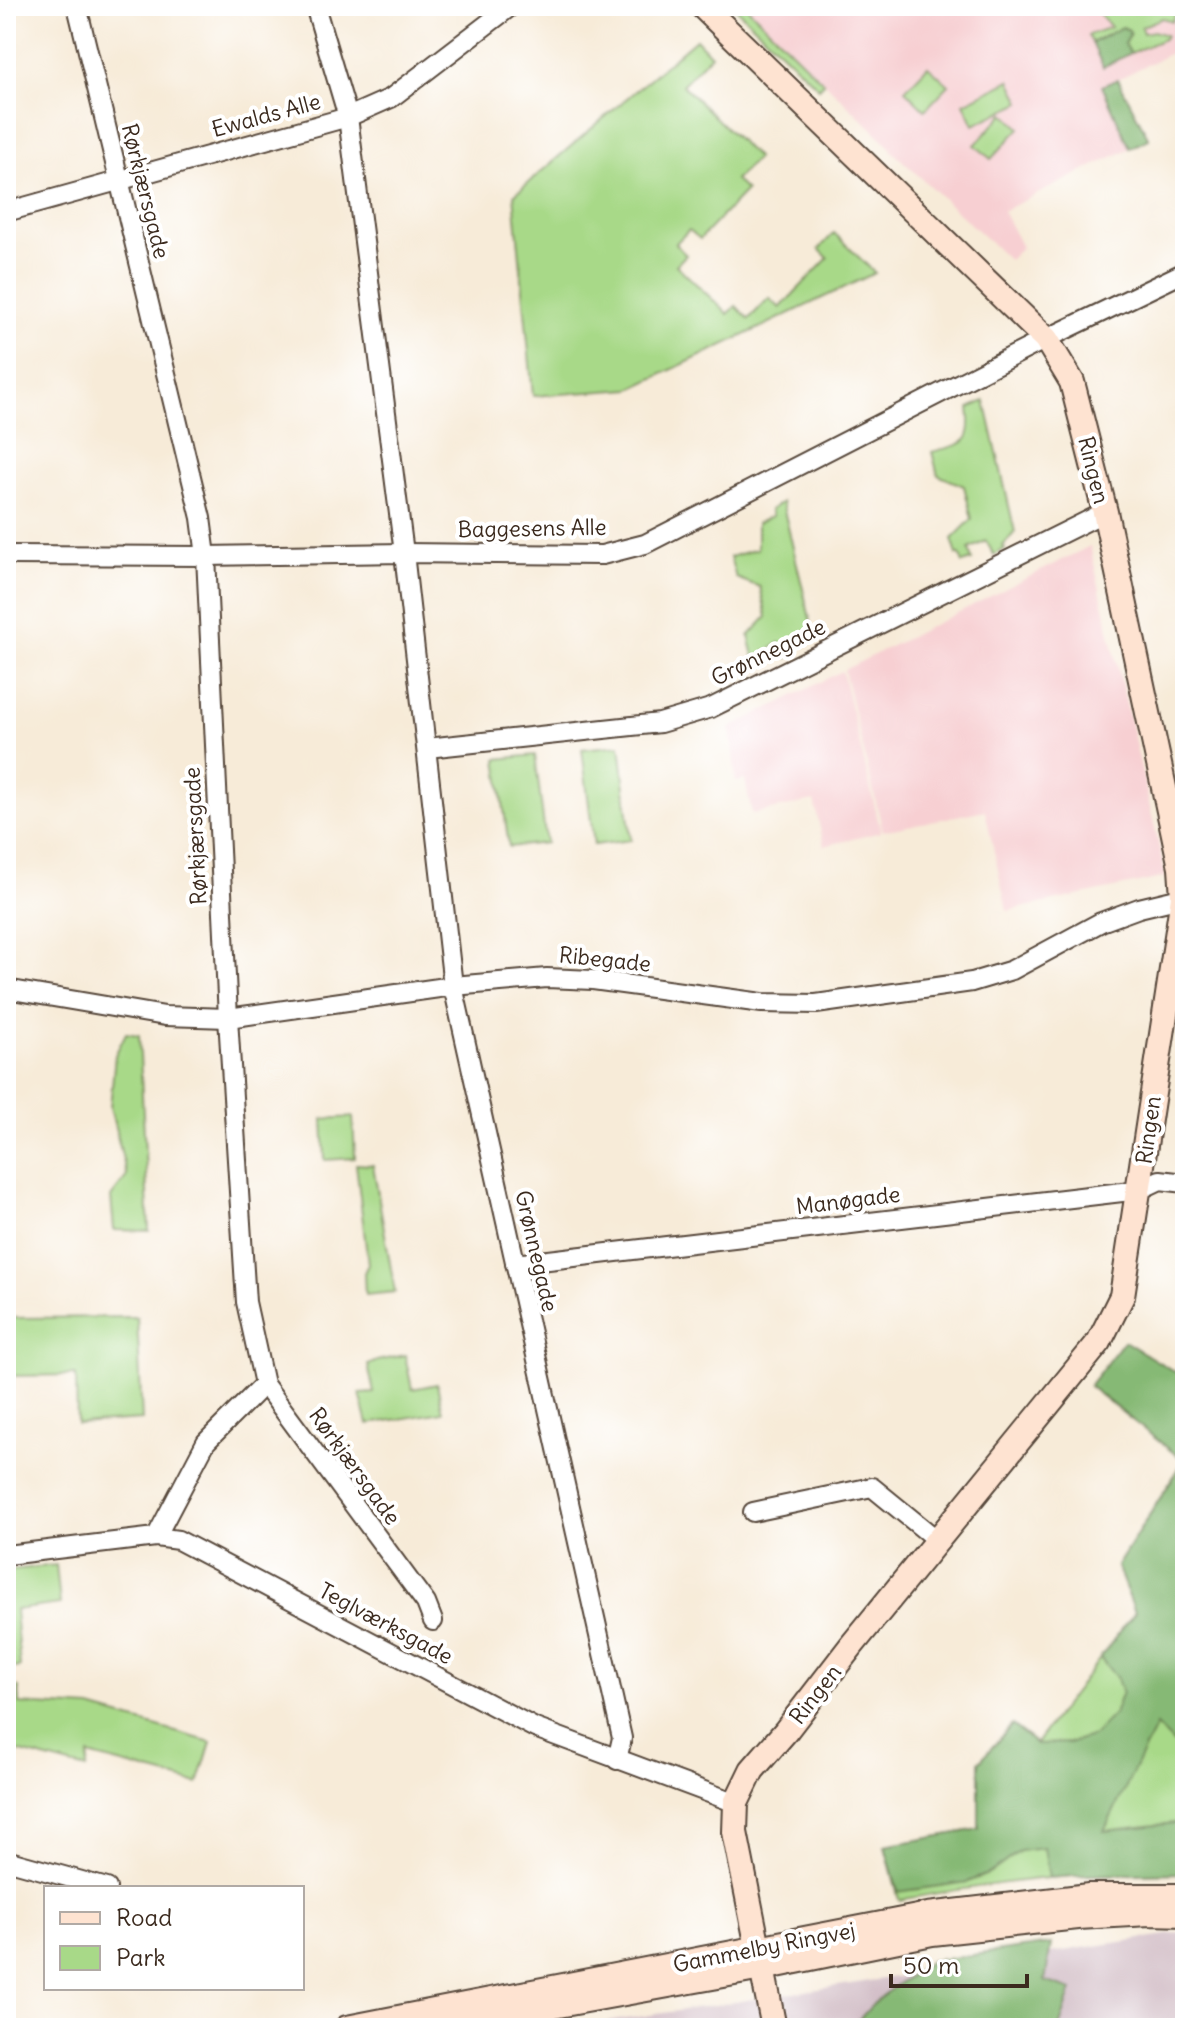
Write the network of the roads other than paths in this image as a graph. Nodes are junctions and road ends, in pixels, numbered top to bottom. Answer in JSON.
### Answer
{"nodes":[{"id":1,"x":77,"y":6,"type":"edge"},
{"id":2,"x":315,"y":6,"type":"edge"},
{"id":3,"x":511,"y":6,"type":"edge"},
{"id":4,"x":702,"y":6,"type":"edge"},
{"id":5,"x":348,"y":117,"type":"junction"},
{"id":6,"x":118,"y":182,"type":"junction"},
{"id":7,"x":6,"y":212,"type":"edge"},
{"id":8,"x":1185,"y":272,"type":"edge"},
{"id":9,"x":1046,"y":339,"type":"junction"},
{"id":10,"x":1105,"y":512,"type":"junction"},
{"id":11,"x":404,"y":553,"type":"junction"},
{"id":12,"x":6,"y":555,"type":"edge"},
{"id":13,"x":206,"y":556,"type":"junction"},
{"id":14,"x":427,"y":748,"type":"junction"},
{"id":15,"x":1184,"y":897,"type":"edge"},
{"id":16,"x":453,"y":986,"type":"junction"},
{"id":17,"x":6,"y":989,"type":"edge"},
{"id":18,"x":228,"y":1018,"type":"junction"},
{"id":19,"x":1185,"y":1183,"type":"edge"},
{"id":20,"x":1139,"y":1190,"type":"junction"},
{"id":21,"x":515,"y":1264,"type":"junction"},
{"id":22,"x":264,"y":1384,"type":"junction"},
{"id":23,"x":753,"y":1512,"type":"dead end"},
{"id":24,"x":156,"y":1537,"type":"junction"},
{"id":25,"x":937,"y":1540,"type":"junction"},
{"id":26,"x":6,"y":1555,"type":"edge"},
{"id":27,"x":433,"y":1621,"type":"dead end"},
{"id":28,"x":617,"y":1760,"type":"junction"},
{"id":29,"x":736,"y":1803,"type":"junction"},
{"id":30,"x":6,"y":1860,"type":"edge"},
{"id":31,"x":100,"y":1886,"type":"edge"},
{"id":32,"x":1185,"y":1896,"type":"edge"},
{"id":33,"x":1185,"y":1914,"type":"edge"},
{"id":34,"x":760,"y":1958,"type":"junction"},
{"id":35,"x":347,"y":2028,"type":"edge"},
{"id":36,"x":434,"y":2028,"type":"edge"},
{"id":37,"x":774,"y":2028,"type":"edge"}],
"edges":[{"from":1,"to":6,"type":"street","name":"Rørkjærsgade"},
{"from":2,"to":5,"type":"street","name":"Grønnegade"},
{"from":3,"to":5,"type":"street","name":"Ewalds Alle"},
{"from":4,"to":9,"type":"street","name":"Ringen"},
{"from":5,"to":6,"type":"street","name":"Ewalds Alle"},
{"from":5,"to":11,"type":"street","name":"Grønnegade"},
{"from":6,"to":7,"type":"street","name":"Ewalds Alle"},
{"from":6,"to":13,"type":"street","name":"Rørkjærsgade"},
{"from":8,"to":9,"type":"street","name":"Baggesens Alle"},
{"from":9,"to":10,"type":"street","name":"Ringen"},
{"from":9,"to":11,"type":"street","name":"Baggesens Alle"},
{"from":10,"to":14,"type":"street","name":"Grønnegade"},
{"from":10,"to":15,"type":"street","name":"Ringen"},
{"from":11,"to":13,"type":"street","name":"Baggesens Alle"},
{"from":11,"to":14,"type":"street","name":"Grønnegade"},
{"from":12,"to":13,"type":"street","name":"Baggesens Alle"},
{"from":13,"to":18,"type":"street","name":"Rørkjærsgade"},
{"from":14,"to":16,"type":"street","name":"Grønnegade"},
{"from":15,"to":16,"type":"street","name":"Ribegade"},
{"from":15,"to":20,"type":"street","name":"Ringen"},
{"from":16,"to":18,"type":"street","name":"Ribegade"},
{"from":16,"to":21,"type":"street","name":"Grønnegade"},
{"from":17,"to":18,"type":"street","name":"Ribegade"},
{"from":18,"to":22,"type":"street","name":"Rørkjærsgade"},
{"from":19,"to":20,"type":"street","name":"Manøgade"},
{"from":20,"to":21,"type":"street","name":"Manøgade"},
{"from":20,"to":25,"type":"street","name":"Ringen"},
{"from":21,"to":28,"type":"street","name":"Grønnegade"},
{"from":22,"to":24,"type":"street"},
{"from":22,"to":27,"type":"street","name":"Rørkjærsgade"},
{"from":23,"to":25,"type":"street"},
{"from":24,"to":26,"type":"street","name":"Teglværksgade"},
{"from":24,"to":28,"type":"street","name":"Teglværksgade"},
{"from":25,"to":29,"type":"street","name":"Ringen"},
{"from":28,"to":29,"type":"street","name":"Teglværksgade"},
{"from":29,"to":34,"type":"street","name":"Ringen"},
{"from":30,"to":31,"type":"street"},
{"from":32,"to":34,"type":"street","name":"Gammelby Ringvej"},
{"from":33,"to":34,"type":"street","name":"Gammelby Ringvej"},
{"from":34,"to":35,"type":"street","name":"Gammelby Ringvej"},
{"from":34,"to":36,"type":"street","name":"Gammelby Ringvej"},
{"from":34,"to":37,"type":"street","name":"Ringen"}]}
